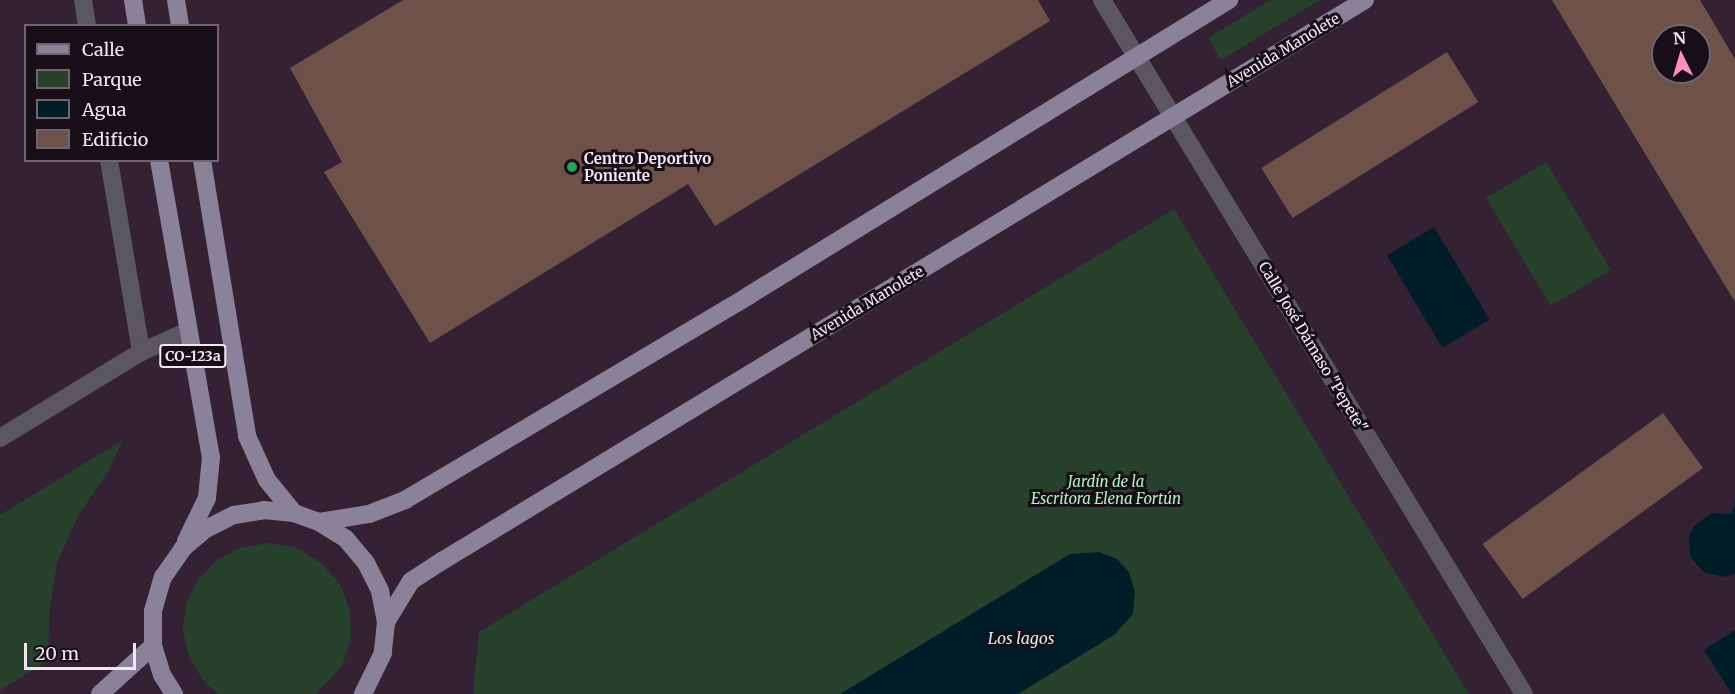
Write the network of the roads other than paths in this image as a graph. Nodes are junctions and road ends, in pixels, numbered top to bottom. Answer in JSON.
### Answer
{"nodes":[{"id":1,"x":83,"y":0,"type":"edge"},
{"id":2,"x":133,"y":0,"type":"edge"},
{"id":3,"x":176,"y":0,"type":"edge"},
{"id":4,"x":1102,"y":0,"type":"edge"},
{"id":5,"x":1229,"y":0,"type":"edge"},
{"id":6,"x":1365,"y":0,"type":"edge"},
{"id":7,"x":87,"y":24,"type":"edge"},
{"id":8,"x":137,"y":24,"type":"edge"},
{"id":9,"x":180,"y":24,"type":"edge"},
{"id":10,"x":1135,"y":55,"type":"junction"},
{"id":11,"x":1174,"y":117,"type":"junction"},
{"id":12,"x":109,"y":162,"type":"edge"},
{"id":13,"x":159,"y":162,"type":"edge"},
{"id":14,"x":202,"y":162,"type":"edge"},
{"id":15,"x":188,"y":331,"type":"junction"},
{"id":16,"x":141,"y":352,"type":"junction"},
{"id":17,"x":0,"y":438,"type":"edge"},
{"id":18,"x":294,"y":513,"type":"junction"},
{"id":19,"x":319,"y":522,"type":"junction"},
{"id":20,"x":183,"y":548,"type":"junction"},
{"id":21,"x":386,"y":622,"type":"junction"},
{"id":22,"x":153,"y":646,"type":"junction"},
{"id":23,"x":100,"y":694,"type":"edge"},
{"id":24,"x":174,"y":694,"type":"edge"},
{"id":25,"x":363,"y":694,"type":"edge"},
{"id":26,"x":1524,"y":694,"type":"edge"}],
"edges":[{"from":1,"to":7,"type":"street"},
{"from":2,"to":8,"type":"main road"},
{"from":3,"to":9,"type":"main road"},
{"from":4,"to":10,"type":"street","name":"Calle José Dámaso \"Pepete\""},
{"from":5,"to":10,"type":"main road"},
{"from":6,"to":11,"type":"main road","name":"Avenida Manolete"},
{"from":10,"to":11,"type":"street","name":"Calle José Dámaso \"Pepete\""},
{"from":10,"to":19,"type":"main road"},
{"from":11,"to":21,"type":"main road","name":"Avenida Manolete"},
{"from":11,"to":26,"type":"street","name":"Calle José Dámaso \"Pepete\""},
{"from":12,"to":16,"type":"street"},
{"from":13,"to":15,"type":"main road","number":"CO-123a"},
{"from":14,"to":18,"type":"main road","number":"CO-123a"},
{"from":15,"to":16,"type":"street"},
{"from":15,"to":20,"type":"main road","number":"CO-123a"},
{"from":16,"to":17,"type":"street"},
{"from":18,"to":19,"type":"main road"},
{"from":18,"to":20,"type":"main road"},
{"from":19,"to":21,"type":"main road"},
{"from":20,"to":22,"type":"main road"},
{"from":21,"to":25,"type":"main road"},
{"from":22,"to":23,"type":"main road"},
{"from":22,"to":24,"type":"main road"}]}
